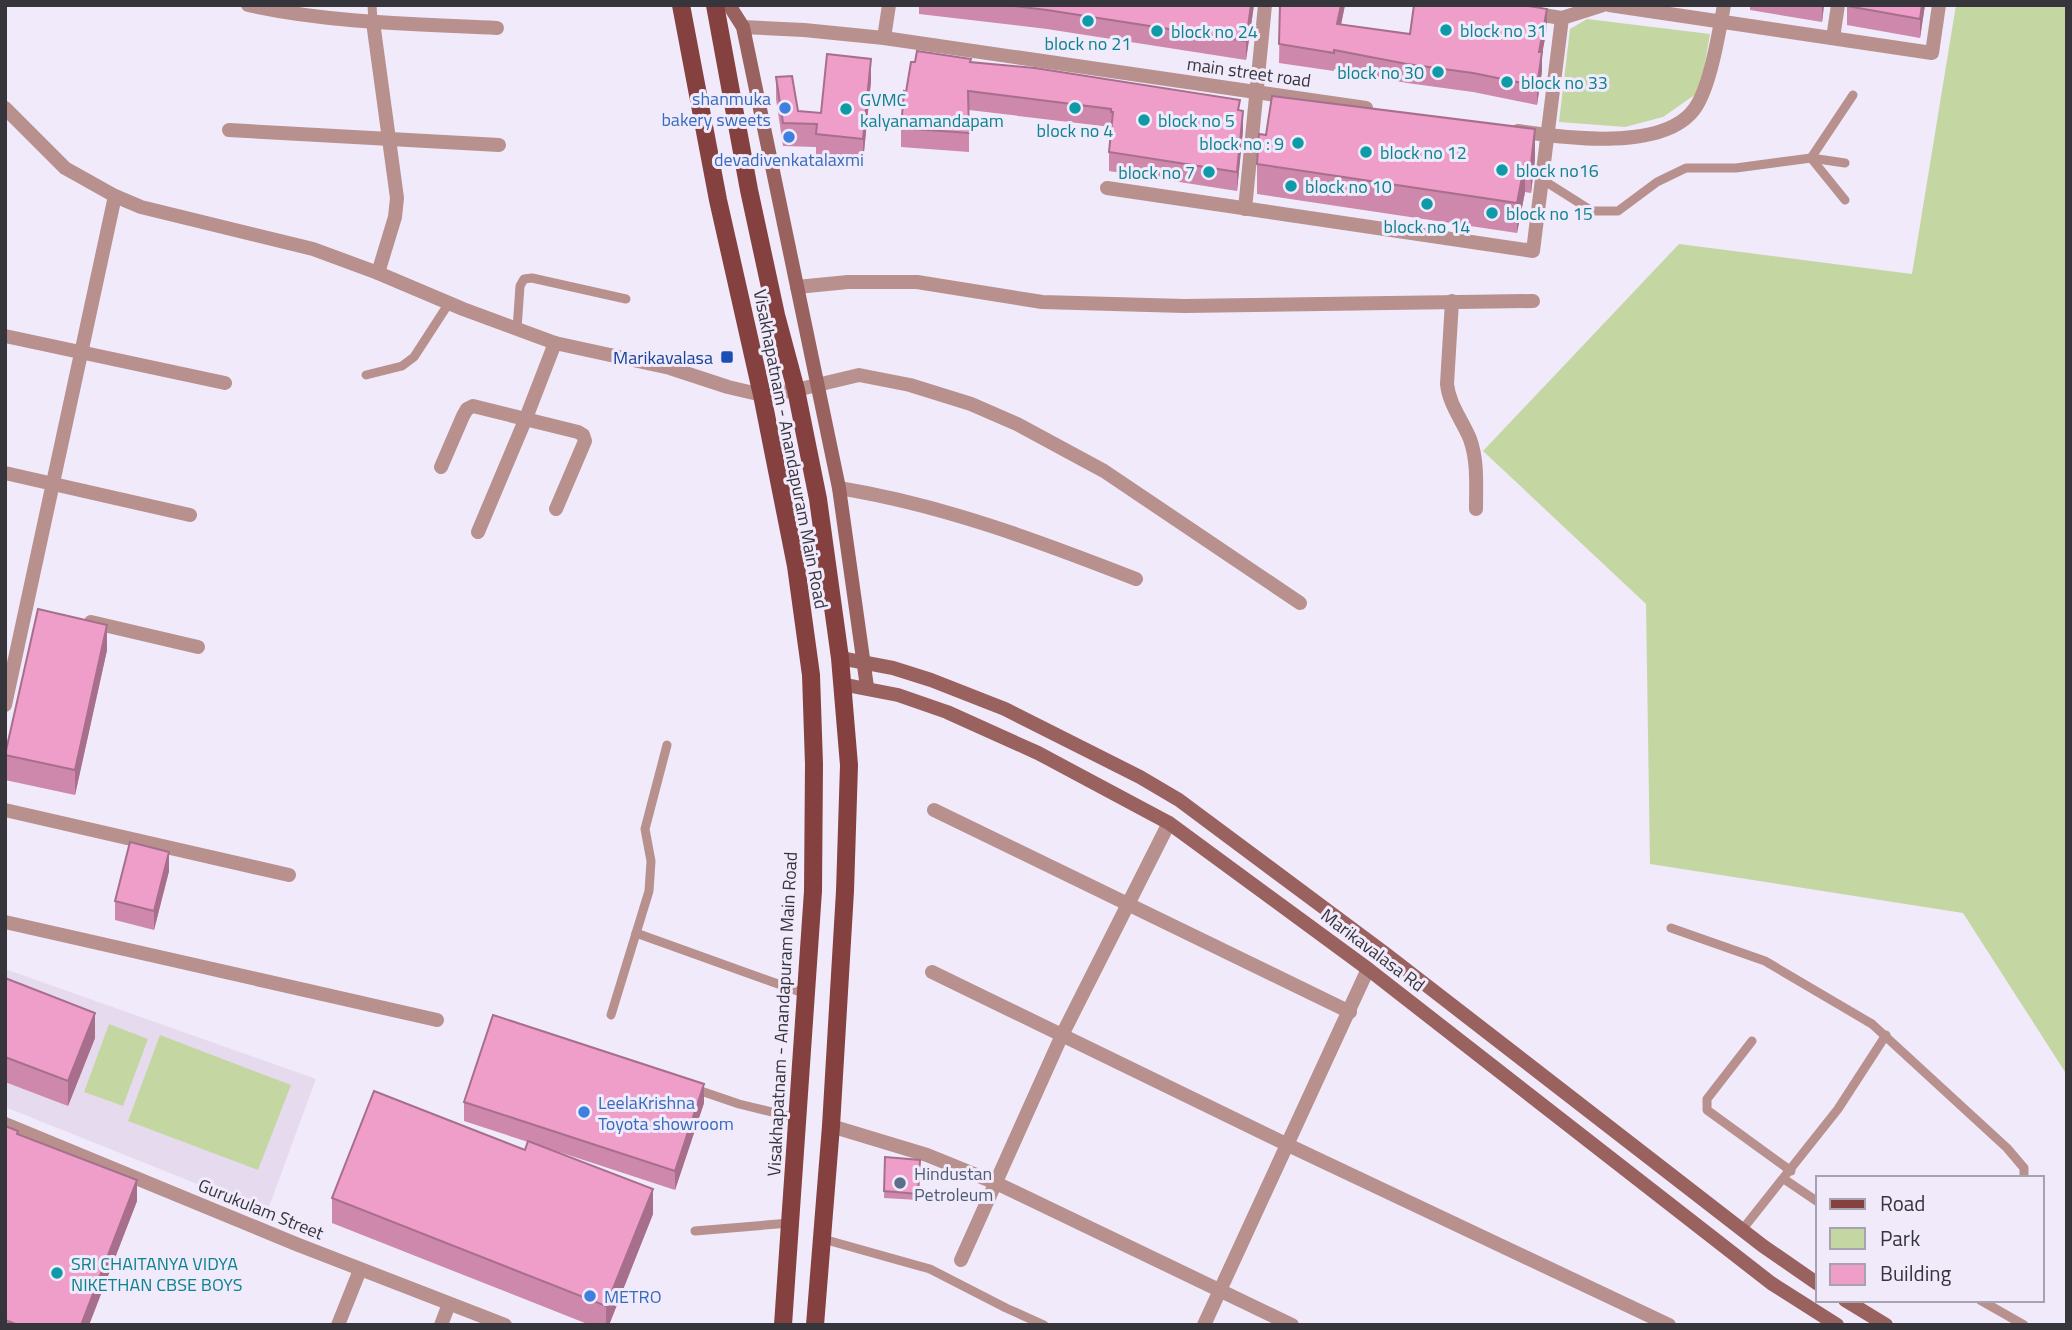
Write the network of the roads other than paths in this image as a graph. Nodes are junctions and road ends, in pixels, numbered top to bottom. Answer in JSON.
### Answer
{"nodes":[{"id":1,"x":248,"y":5,"type":"edge"},
{"id":2,"x":372,"y":5,"type":"edge"},
{"id":3,"x":681,"y":5,"type":"edge"},
{"id":4,"x":715,"y":5,"type":"edge"},
{"id":5,"x":729,"y":5,"type":"edge"},
{"id":6,"x":890,"y":5,"type":"edge"},
{"id":7,"x":1265,"y":5,"type":"edge"},
{"id":8,"x":1603,"y":5,"type":"edge"},
{"id":9,"x":1609,"y":5,"type":"edge"},
{"id":10,"x":1724,"y":5,"type":"edge"},
{"id":11,"x":1838,"y":5,"type":"edge"},
{"id":12,"x":1940,"y":5,"type":"edge"},
{"id":13,"x":1512,"y":10,"type":"edge"},
{"id":14,"x":1562,"y":18,"type":"junction"},
{"id":15,"x":373,"y":22,"type":"junction"},
{"id":16,"x":1720,"y":22,"type":"junction"},
{"id":17,"x":743,"y":27,"type":"junction"},
{"id":18,"x":497,"y":28,"type":"dead end"},
{"id":19,"x":884,"y":38,"type":"junction"},
{"id":20,"x":1833,"y":38,"type":"junction"},
{"id":21,"x":1257,"y":92,"type":"junction"},
{"id":22,"x":1853,"y":95,"type":"dead end"},
{"id":23,"x":5,"y":108,"type":"edge"},
{"id":24,"x":1376,"y":110,"type":"edge"},
{"id":25,"x":229,"y":130,"type":"dead end"},
{"id":26,"x":1509,"y":130,"type":"edge"},
{"id":27,"x":1549,"y":136,"type":"junction"},
{"id":28,"x":389,"y":138,"type":"junction"},
{"id":29,"x":499,"y":145,"type":"dead end"},
{"id":30,"x":1811,"y":159,"type":"junction"},
{"id":31,"x":1845,"y":163,"type":"dead end"},
{"id":32,"x":1543,"y":180,"type":"junction"},
{"id":33,"x":1107,"y":188,"type":"dead end"},
{"id":34,"x":115,"y":196,"type":"junction"},
{"id":35,"x":1845,"y":200,"type":"dead end"},
{"id":36,"x":1245,"y":209,"type":"junction"},
{"id":37,"x":378,"y":273,"type":"junction"},
{"id":38,"x":797,"y":287,"type":"junction"},
{"id":39,"x":626,"y":299,"type":"dead end"},
{"id":40,"x":1452,"y":301,"type":"junction"},
{"id":41,"x":1533,"y":301,"type":"dead end"},
{"id":42,"x":449,"y":303,"type":"junction"},
{"id":43,"x":517,"y":330,"type":"junction"},
{"id":44,"x":5,"y":336,"type":"edge"},
{"id":45,"x":555,"y":342,"type":"junction"},
{"id":46,"x":81,"y":353,"type":"junction"},
{"id":47,"x":366,"y":374,"type":"dead end"},
{"id":48,"x":225,"y":383,"type":"dead end"},
{"id":49,"x":817,"y":385,"type":"junction"},
{"id":50,"x":796,"y":390,"type":"junction"},
{"id":51,"x":762,"y":395,"type":"junction"},
{"id":52,"x":526,"y":418,"type":"junction"},
{"id":53,"x":441,"y":467,"type":"dead end"},
{"id":54,"x":5,"y":473,"type":"edge"},
{"id":55,"x":53,"y":483,"type":"junction"},
{"id":56,"x":839,"y":488,"type":"junction"},
{"id":57,"x":556,"y":509,"type":"dead end"},
{"id":58,"x":1476,"y":509,"type":"dead end"},
{"id":59,"x":190,"y":515,"type":"dead end"},
{"id":60,"x":478,"y":532,"type":"dead end"},
{"id":61,"x":1136,"y":579,"type":"dead end"},
{"id":62,"x":1300,"y":603,"type":"dead end"},
{"id":63,"x":79,"y":620,"type":"edge"},
{"id":64,"x":198,"y":647,"type":"dead end"},
{"id":65,"x":840,"y":658,"type":"junction"},
{"id":66,"x":863,"y":661,"type":"junction"},
{"id":67,"x":841,"y":684,"type":"junction"},
{"id":68,"x":867,"y":687,"type":"junction"},
{"id":69,"x":5,"y":705,"type":"edge"},
{"id":70,"x":667,"y":745,"type":"dead end"},
{"id":71,"x":5,"y":810,"type":"edge"},
{"id":72,"x":934,"y":810,"type":"dead end"},
{"id":73,"x":1169,"y":823,"type":"junction"},
{"id":74,"x":289,"y":875,"type":"dead end"},
{"id":75,"x":1128,"y":903,"type":"junction"},
{"id":76,"x":5,"y":922,"type":"edge"},
{"id":77,"x":1671,"y":928,"type":"dead end"},
{"id":78,"x":636,"y":933,"type":"junction"},
{"id":79,"x":1368,"y":969,"type":"junction"},
{"id":80,"x":932,"y":972,"type":"dead end"},
{"id":81,"x":807,"y":994,"type":"junction"},
{"id":82,"x":1350,"y":1012,"type":"junction"},
{"id":83,"x":611,"y":1015,"type":"dead end"},
{"id":84,"x":437,"y":1020,"type":"dead end"},
{"id":85,"x":1062,"y":1035,"type":"junction"},
{"id":86,"x":1886,"y":1035,"type":"junction"},
{"id":87,"x":1752,"y":1041,"type":"dead end"},
{"id":88,"x":687,"y":1086,"type":"edge"},
{"id":89,"x":797,"y":1118,"type":"junction"},
{"id":90,"x":5,"y":1124,"type":"edge"},
{"id":91,"x":831,"y":1126,"type":"junction"},
{"id":92,"x":1288,"y":1145,"type":"junction"},
{"id":93,"x":1791,"y":1171,"type":"junction"},
{"id":94,"x":2024,"y":1176,"type":"edge"},
{"id":95,"x":1784,"y":1179,"type":"junction"},
{"id":96,"x":996,"y":1183,"type":"junction"},
{"id":97,"x":1702,"y":1201,"type":"junction"},
{"id":98,"x":1816,"y":1201,"type":"edge"},
{"id":99,"x":1689,"y":1219,"type":"junction"},
{"id":100,"x":790,"y":1223,"type":"junction"},
{"id":101,"x":1742,"y":1230,"type":"junction"},
{"id":102,"x":695,"y":1231,"type":"dead end"},
{"id":103,"x":823,"y":1239,"type":"junction"},
{"id":104,"x":961,"y":1260,"type":"dead end"},
{"id":105,"x":360,"y":1270,"type":"junction"},
{"id":106,"x":1816,"y":1283,"type":"edge"},
{"id":107,"x":1220,"y":1291,"type":"junction"},
{"id":108,"x":1848,"y":1302,"type":"edge"},
{"id":109,"x":1983,"y":1302,"type":"edge"},
{"id":110,"x":449,"y":1304,"type":"junction"},
{"id":111,"x":2018,"y":1323,"type":"edge"},
{"id":112,"x":338,"y":1325,"type":"edge"},
{"id":113,"x":440,"y":1325,"type":"edge"},
{"id":114,"x":505,"y":1325,"type":"edge"},
{"id":115,"x":783,"y":1325,"type":"edge"},
{"id":116,"x":815,"y":1325,"type":"edge"},
{"id":117,"x":1044,"y":1325,"type":"edge"},
{"id":118,"x":1204,"y":1325,"type":"edge"},
{"id":119,"x":1292,"y":1325,"type":"edge"},
{"id":120,"x":1669,"y":1325,"type":"edge"},
{"id":121,"x":1837,"y":1325,"type":"edge"},
{"id":122,"x":1886,"y":1325,"type":"edge"}],
"edges":[{"from":1,"to":15,"type":"street"},
{"from":2,"to":15,"type":"lane"},
{"from":3,"to":51,"type":"main road","name":"Visakhapatnam - Anandapuram Main Road"},
{"from":4,"to":50,"type":"main road","name":"Visakhapatnam - Anandapuram Main Road"},
{"from":5,"to":17,"type":"street"},
{"from":6,"to":19,"type":"street"},
{"from":7,"to":21,"type":"street"},
{"from":8,"to":14,"type":"street"},
{"from":9,"to":16,"type":"street"},
{"from":10,"to":16,"type":"street"},
{"from":11,"to":20,"type":"street"},
{"from":12,"to":20,"type":"street"},
{"from":13,"to":14,"type":"street"},
{"from":14,"to":27,"type":"street"},
{"from":15,"to":18,"type":"street"},
{"from":15,"to":28,"type":"street"},
{"from":16,"to":20,"type":"street"},
{"from":16,"to":27,"type":"street"},
{"from":17,"to":19,"type":"street","name":"main street road"},
{"from":17,"to":38,"type":"street"},
{"from":19,"to":21,"type":"street","name":"main street road"},
{"from":21,"to":24,"type":"street","name":"main street road"},
{"from":21,"to":36,"type":"street"},
{"from":22,"to":30,"type":"lane"},
{"from":23,"to":34,"type":"street"},
{"from":25,"to":28,"type":"street"},
{"from":26,"to":27,"type":"street"},
{"from":27,"to":32,"type":"street"},
{"from":28,"to":29,"type":"street"},
{"from":28,"to":37,"type":"street"},
{"from":30,"to":31,"type":"lane"},
{"from":30,"to":32,"type":"lane"},
{"from":30,"to":35,"type":"lane"},
{"from":32,"to":36,"type":"street"},
{"from":33,"to":36,"type":"street"},
{"from":34,"to":37,"type":"street"},
{"from":34,"to":46,"type":"street"},
{"from":37,"to":42,"type":"street"},
{"from":38,"to":40,"type":"street"},
{"from":38,"to":49,"type":"street"},
{"from":39,"to":43,"type":"lane"},
{"from":40,"to":41,"type":"street"},
{"from":40,"to":58,"type":"street"},
{"from":42,"to":43,"type":"street"},
{"from":42,"to":47,"type":"lane"},
{"from":43,"to":45,"type":"street"},
{"from":44,"to":46,"type":"street"},
{"from":45,"to":51,"type":"street"},
{"from":45,"to":52,"type":"street"},
{"from":46,"to":48,"type":"street"},
{"from":46,"to":55,"type":"street"},
{"from":49,"to":50,"type":"street"},
{"from":49,"to":56,"type":"street"},
{"from":49,"to":62,"type":"street"},
{"from":50,"to":51,"type":"street"},
{"from":50,"to":65,"type":"main road","name":"Visakhapatnam - Anandapuram Main Road"},
{"from":51,"to":81,"type":"main road","name":"Visakhapatnam - Anandapuram Main Road"},
{"from":52,"to":53,"type":"street"},
{"from":52,"to":57,"type":"street"},
{"from":52,"to":60,"type":"street"},
{"from":54,"to":55,"type":"street"},
{"from":55,"to":59,"type":"street"},
{"from":55,"to":69,"type":"street"},
{"from":56,"to":61,"type":"street"},
{"from":56,"to":66,"type":"street"},
{"from":63,"to":64,"type":"street"},
{"from":65,"to":66,"type":"street","name":"Marikavalasa Rd"},
{"from":65,"to":67,"type":"main road","name":"Visakhapatnam - Anandapuram Main Road"},
{"from":66,"to":68,"type":"street"},
{"from":66,"to":97,"type":"street","name":"Marikavalasa Rd"},
{"from":67,"to":68,"type":"street","name":"Marikavalasa Rd"},
{"from":67,"to":91,"type":"main road","name":"Visakhapatnam - Anandapuram Main Road"},
{"from":68,"to":73,"type":"street","name":"Marikavalasa Rd"},
{"from":70,"to":78,"type":"lane"},
{"from":71,"to":74,"type":"street"},
{"from":72,"to":75,"type":"street"},
{"from":73,"to":75,"type":"street"},
{"from":73,"to":79,"type":"street","name":"Marikavalasa Rd"},
{"from":75,"to":82,"type":"street"},
{"from":75,"to":85,"type":"street"},
{"from":76,"to":84,"type":"street"},
{"from":77,"to":86,"type":"lane"},
{"from":78,"to":81,"type":"lane"},
{"from":78,"to":83,"type":"lane"},
{"from":79,"to":82,"type":"street"},
{"from":79,"to":99,"type":"street","name":"Marikavalasa Rd"},
{"from":80,"to":85,"type":"street"},
{"from":81,"to":89,"type":"main road","name":"Visakhapatnam - Anandapuram Main Road"},
{"from":82,"to":92,"type":"street"},
{"from":85,"to":92,"type":"street"},
{"from":85,"to":96,"type":"street"},
{"from":86,"to":93,"type":"lane"},
{"from":86,"to":94,"type":"lane"},
{"from":87,"to":93,"type":"lane"},
{"from":88,"to":89,"type":"lane"},
{"from":89,"to":100,"type":"main road","name":"Visakhapatnam - Anandapuram Main Road"},
{"from":90,"to":105,"type":"street","name":"Gurukulam Street"},
{"from":91,"to":96,"type":"street"},
{"from":91,"to":103,"type":"main road","name":"Visakhapatnam - Anandapuram Main Road"},
{"from":92,"to":107,"type":"street"},
{"from":92,"to":120,"type":"street"},
{"from":93,"to":95,"type":"lane"},
{"from":95,"to":98,"type":"lane"},
{"from":95,"to":101,"type":"lane"},
{"from":96,"to":104,"type":"street"},
{"from":96,"to":107,"type":"street"},
{"from":97,"to":99,"type":"street"},
{"from":97,"to":101,"type":"street","name":"Marikavalasa Rd"},
{"from":99,"to":121,"type":"street","name":"Marikavalasa Rd"},
{"from":100,"to":102,"type":"lane"},
{"from":100,"to":115,"type":"main road","name":"Visakhapatnam - Anandapuram Main Road"},
{"from":101,"to":106,"type":"street","name":"Marikavalasa Rd"},
{"from":103,"to":116,"type":"main road","name":"Visakhapatnam - Anandapuram Main Road"},
{"from":103,"to":117,"type":"lane"},
{"from":105,"to":110,"type":"street","name":"Gurukulam Street"},
{"from":105,"to":112,"type":"street"},
{"from":107,"to":118,"type":"street"},
{"from":107,"to":119,"type":"street"},
{"from":108,"to":122,"type":"street"},
{"from":109,"to":111,"type":"lane"},
{"from":110,"to":113,"type":"street"},
{"from":110,"to":114,"type":"street","name":"Gurukulam Street"}]}
